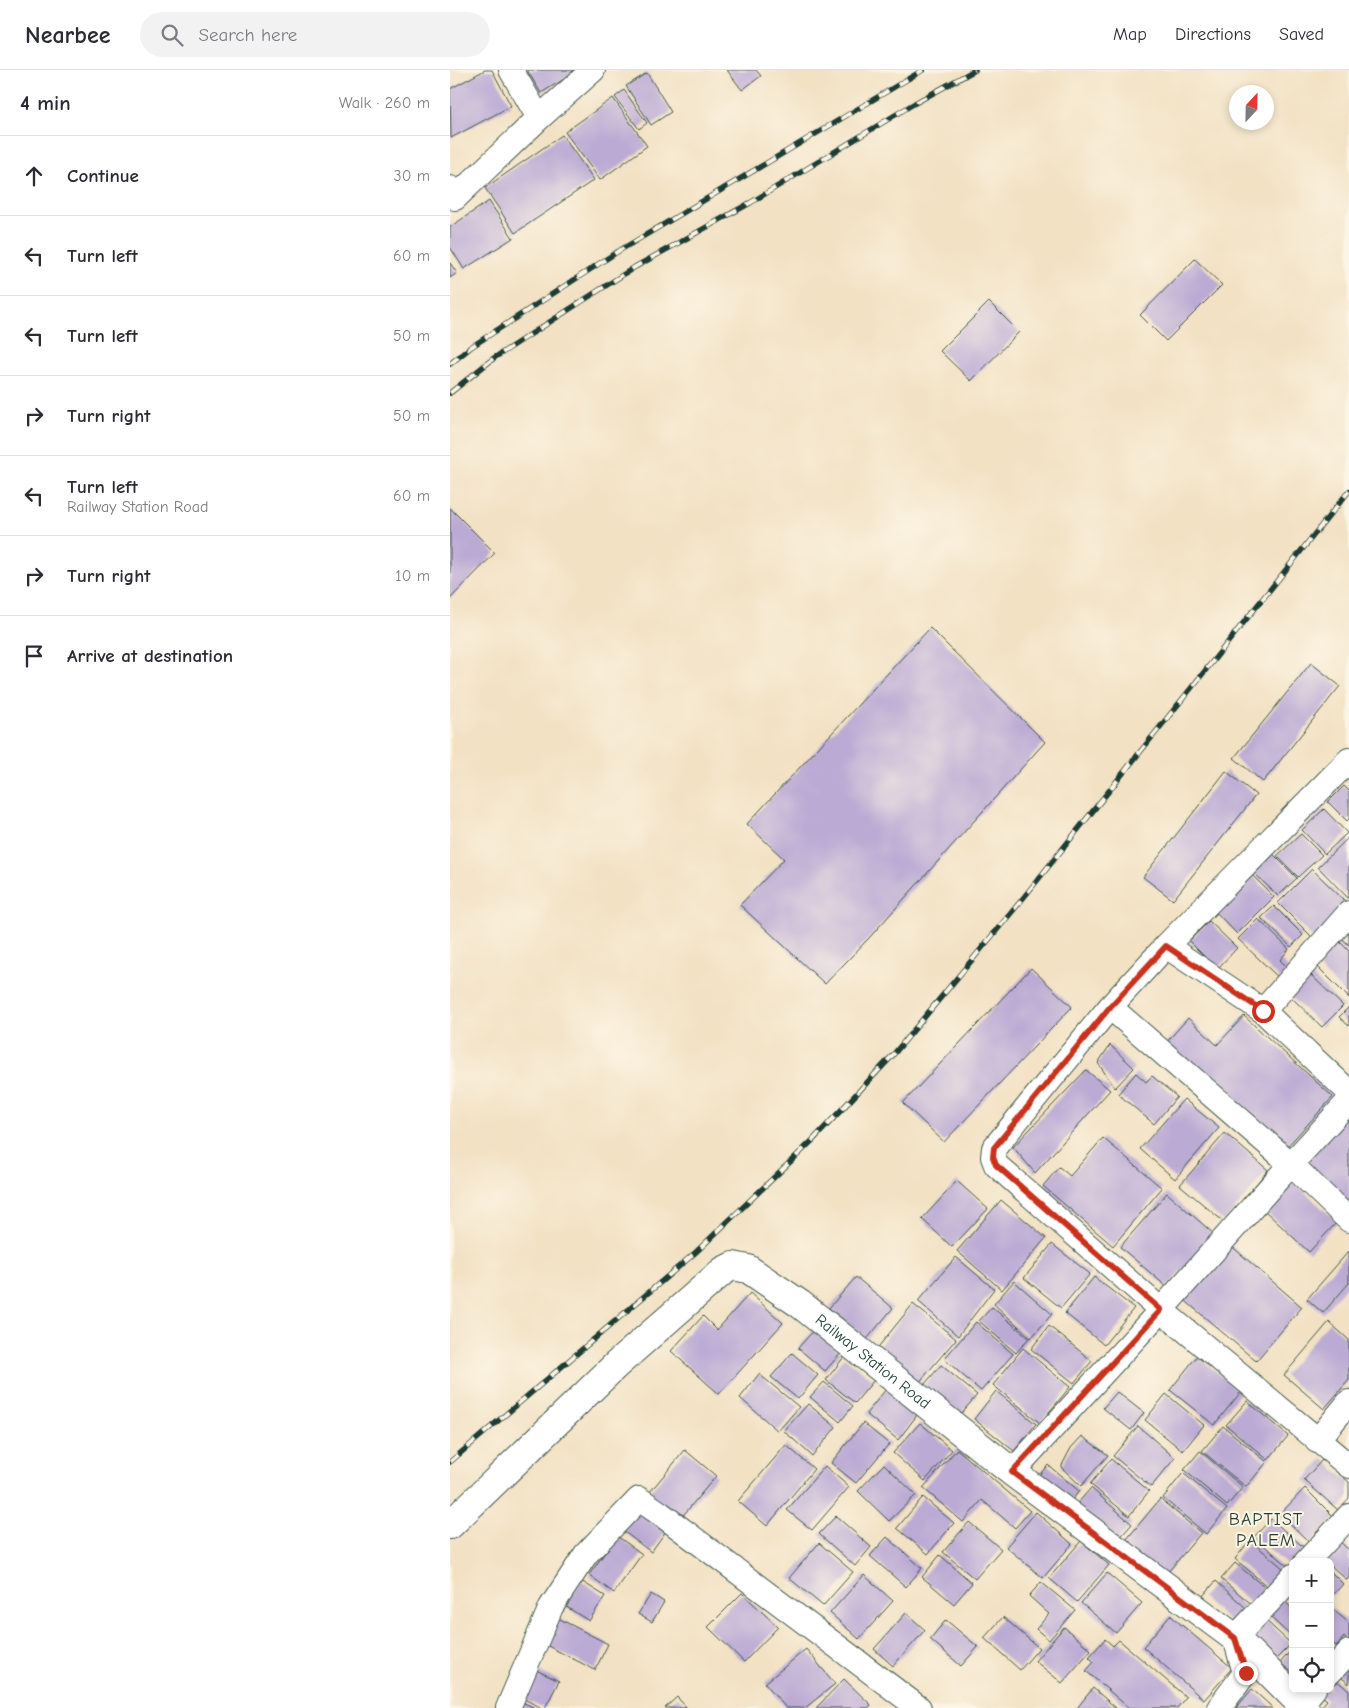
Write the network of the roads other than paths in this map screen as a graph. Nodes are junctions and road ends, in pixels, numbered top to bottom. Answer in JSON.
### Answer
{"nodes":[{"id":1,"x":511,"y":70,"type":"edge"},
{"id":2,"x":593,"y":70,"type":"edge"},
{"id":3,"x":539,"y":118,"type":"junction"},
{"id":4,"x":452,"y":196,"type":"edge"},
{"id":5,"x":1349,"y":760,"type":"edge"},
{"id":6,"x":1349,"y":913,"type":"edge"},
{"id":7,"x":1166,"y":946,"type":"junction"},
{"id":8,"x":1110,"y":1007,"type":"junction"},
{"id":9,"x":1263,"y":1011,"type":"junction"},
{"id":10,"x":1349,"y":1092,"type":"edge"},
{"id":11,"x":1349,"y":1101,"type":"edge"},
{"id":12,"x":1290,"y":1164,"type":"junction"},
{"id":13,"x":1349,"y":1220,"type":"edge"},
{"id":14,"x":1161,"y":1310,"type":"junction"},
{"id":15,"x":1349,"y":1402,"type":"edge"},
{"id":16,"x":1317,"y":1441,"type":"junction"},
{"id":17,"x":1349,"y":1466,"type":"edge"},
{"id":18,"x":1012,"y":1472,"type":"junction"},
{"id":19,"x":1349,"y":1516,"type":"edge"},
{"id":20,"x":450,"y":1525,"type":"edge"},
{"id":21,"x":1310,"y":1558,"type":"edge"},
{"id":22,"x":1289,"y":1580,"type":"edge"},
{"id":23,"x":1235,"y":1638,"type":"junction"},
{"id":24,"x":1349,"y":1652,"type":"edge"},
{"id":25,"x":1334,"y":1668,"type":"edge"},
{"id":26,"x":1307,"y":1700,"type":"edge"},
{"id":27,"x":508,"y":1708,"type":"edge"},
{"id":28,"x":919,"y":1708,"type":"edge"},
{"id":29,"x":1218,"y":1708,"type":"edge"}],
"edges":[{"from":1,"to":3,"type":"street"},
{"from":2,"to":3,"type":"street"},
{"from":3,"to":4,"type":"street"},
{"from":5,"to":7,"type":"street"},
{"from":6,"to":9,"type":"street"},
{"from":7,"to":8,"type":"street"},
{"from":7,"to":9,"type":"street"},
{"from":8,"to":12,"type":"street"},
{"from":8,"to":14,"type":"street"},
{"from":9,"to":10,"type":"street"},
{"from":11,"to":12,"type":"street"},
{"from":12,"to":13,"type":"street"},
{"from":12,"to":14,"type":"street"},
{"from":14,"to":16,"type":"street"},
{"from":14,"to":18,"type":"street"},
{"from":15,"to":16,"type":"street"},
{"from":16,"to":17,"type":"street"},
{"from":18,"to":20,"type":"street","name":"Railway Station Road"},
{"from":18,"to":23,"type":"street","name":"Railway Station Road"},
{"from":19,"to":21,"type":"street"},
{"from":22,"to":23,"type":"street"},
{"from":23,"to":26,"type":"street","name":"Railway Station Road"},
{"from":23,"to":29,"type":"street"},
{"from":24,"to":25,"type":"street"},
{"from":27,"to":28,"type":"street"}]}
